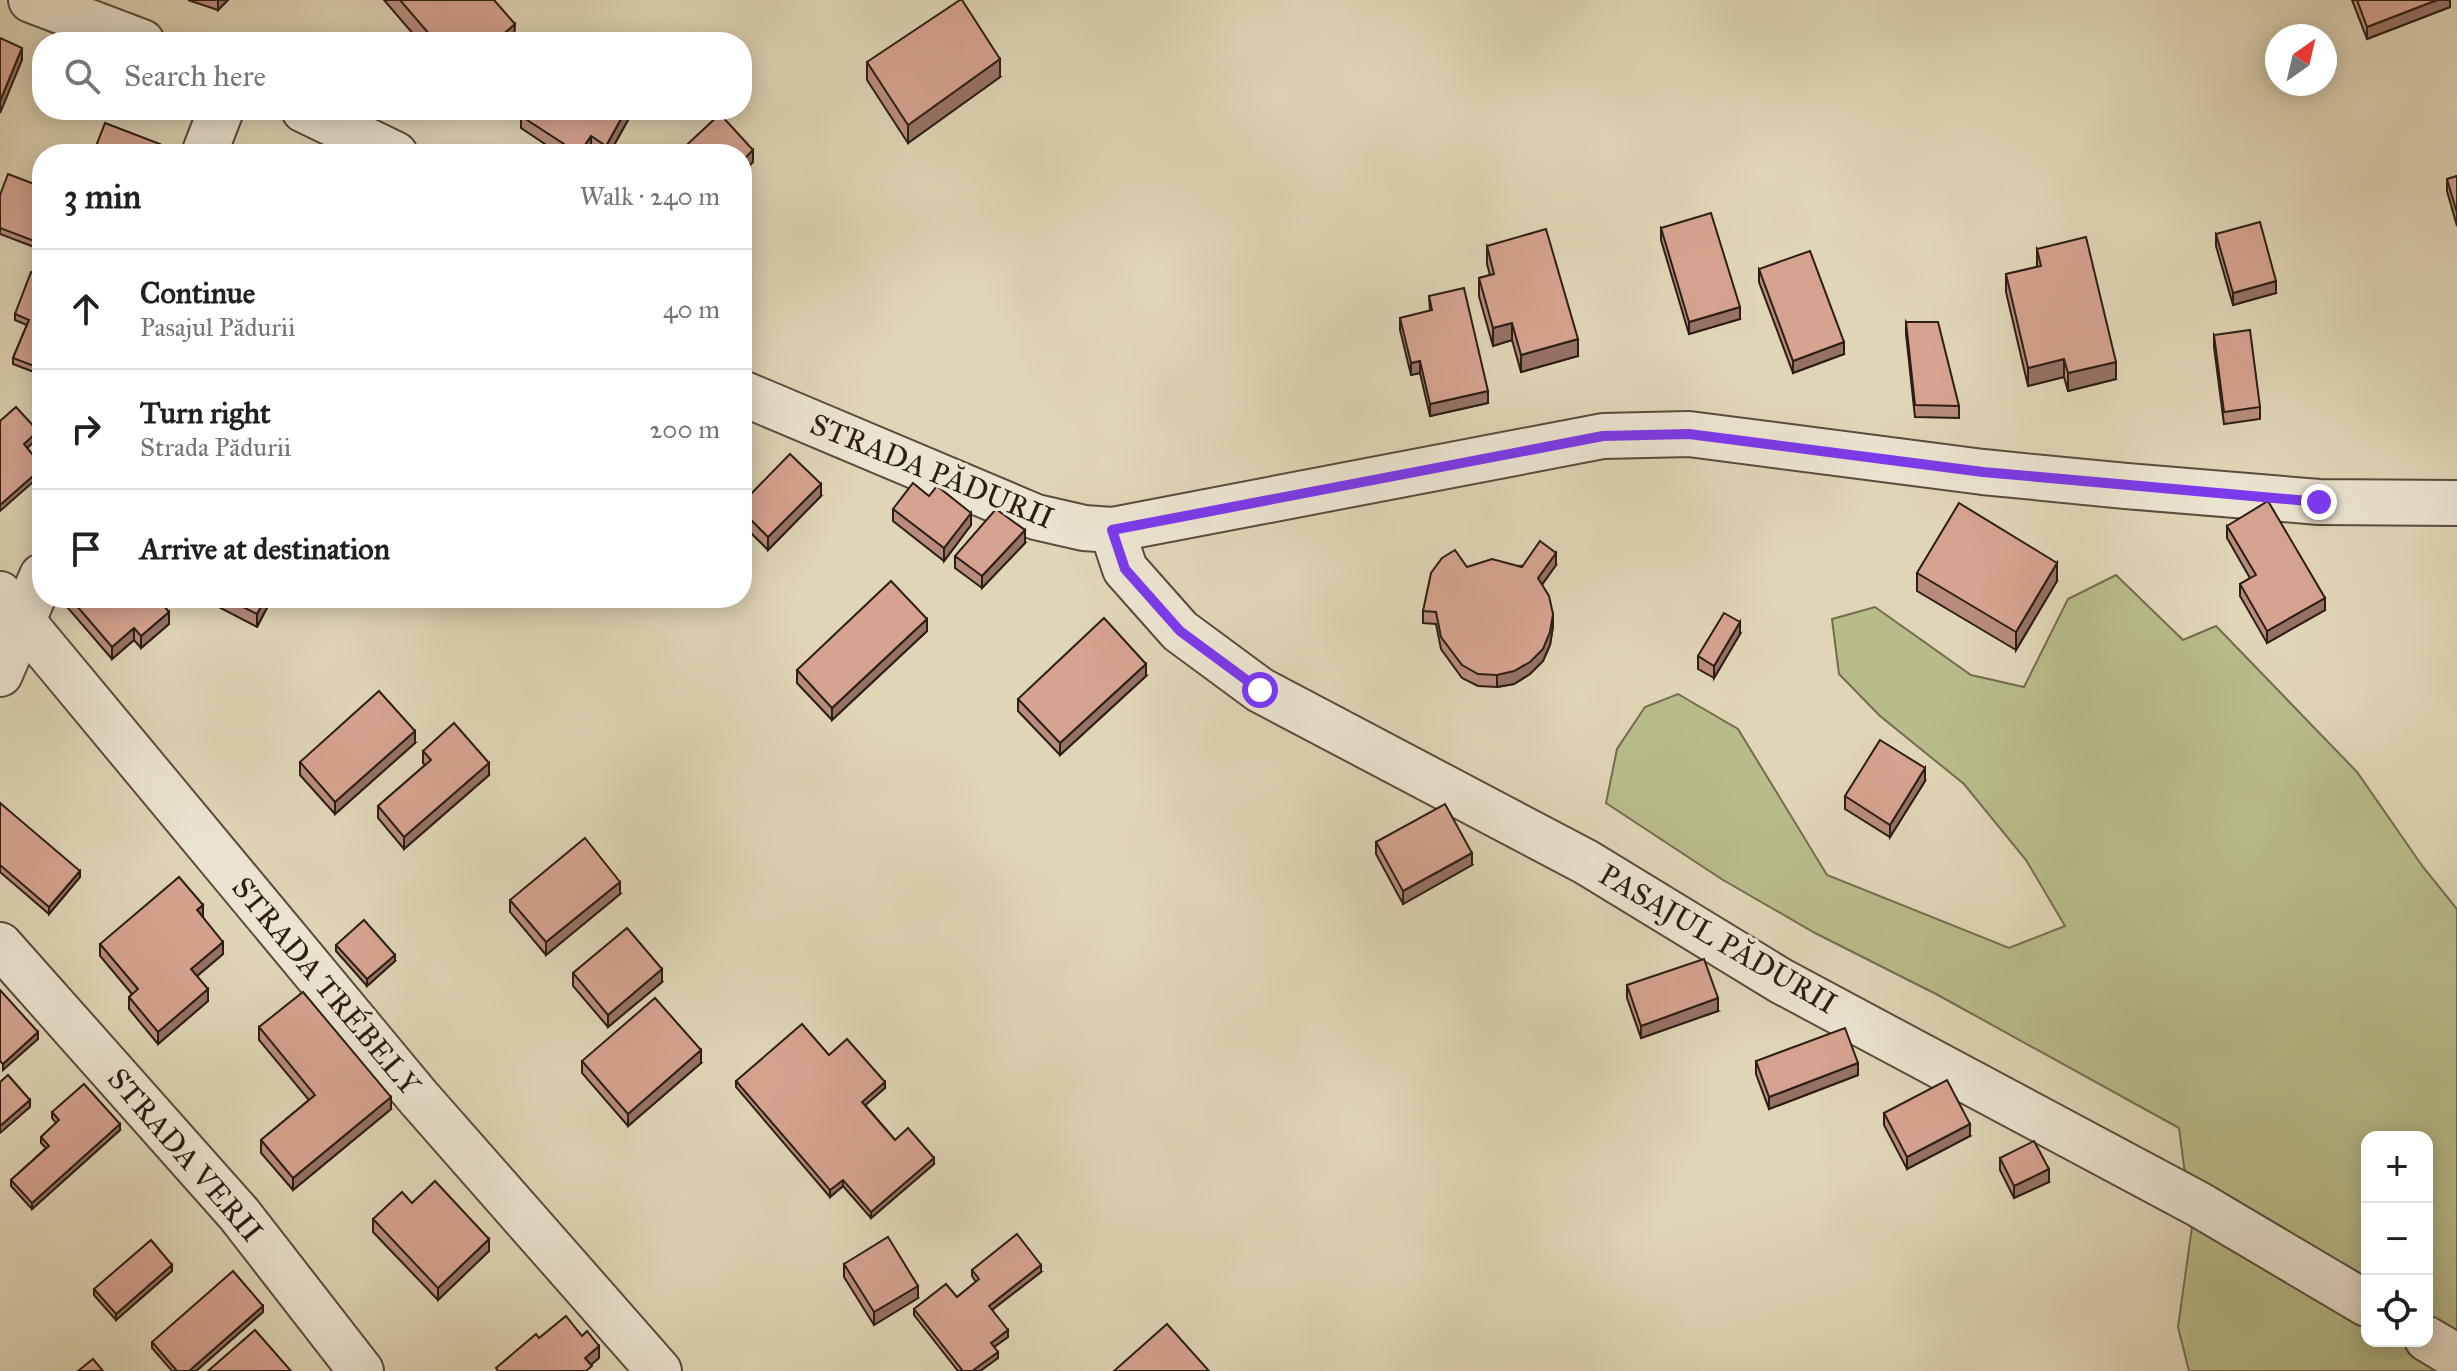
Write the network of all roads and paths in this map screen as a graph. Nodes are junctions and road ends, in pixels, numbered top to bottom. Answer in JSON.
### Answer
{"nodes":[{"id":1,"x":31,"y":0,"type":"edge"},
{"id":2,"x":116,"y":32,"type":"edge"},
{"id":3,"x":217,"y":120,"type":"edge"},
{"id":4,"x":325,"y":120,"type":"edge"},
{"id":5,"x":208,"y":144,"type":"edge"},
{"id":6,"x":374,"y":144,"type":"edge"},
{"id":7,"x":752,"y":397,"type":"edge"},
{"id":8,"x":2457,"y":503,"type":"edge"},
{"id":9,"x":1112,"y":530,"type":"junction"},
{"id":10,"x":32,"y":586,"type":"edge"},
{"id":11,"x":12,"y":607,"type":"edge"},
{"id":12,"x":0,"y":674,"type":"edge"},
{"id":13,"x":0,"y":945,"type":"edge"},
{"id":14,"x":2361,"y":1300,"type":"edge"},
{"id":15,"x":2433,"y":1343,"type":"edge"},
{"id":16,"x":2457,"y":1357,"type":"edge"},
{"id":17,"x":361,"y":1371,"type":"edge"},
{"id":18,"x":659,"y":1371,"type":"edge"}],
"edges":[{"from":1,"to":2,"type":"street"},
{"from":3,"to":5,"type":"street"},
{"from":4,"to":6,"type":"street"},
{"from":7,"to":9,"type":"street","name":"STRADA PĂDURII"},
{"from":8,"to":9,"type":"street","name":"STRADA PĂDURII"},
{"from":9,"to":14,"type":"street","name":"PASAJUL PĂDURII"},
{"from":10,"to":11,"type":"street"},
{"from":11,"to":12,"type":"street"},
{"from":11,"to":18,"type":"street","name":"STRADA TRÉBELY"},
{"from":13,"to":17,"type":"street","name":"STRADA VERII"},
{"from":15,"to":16,"type":"street"}]}
